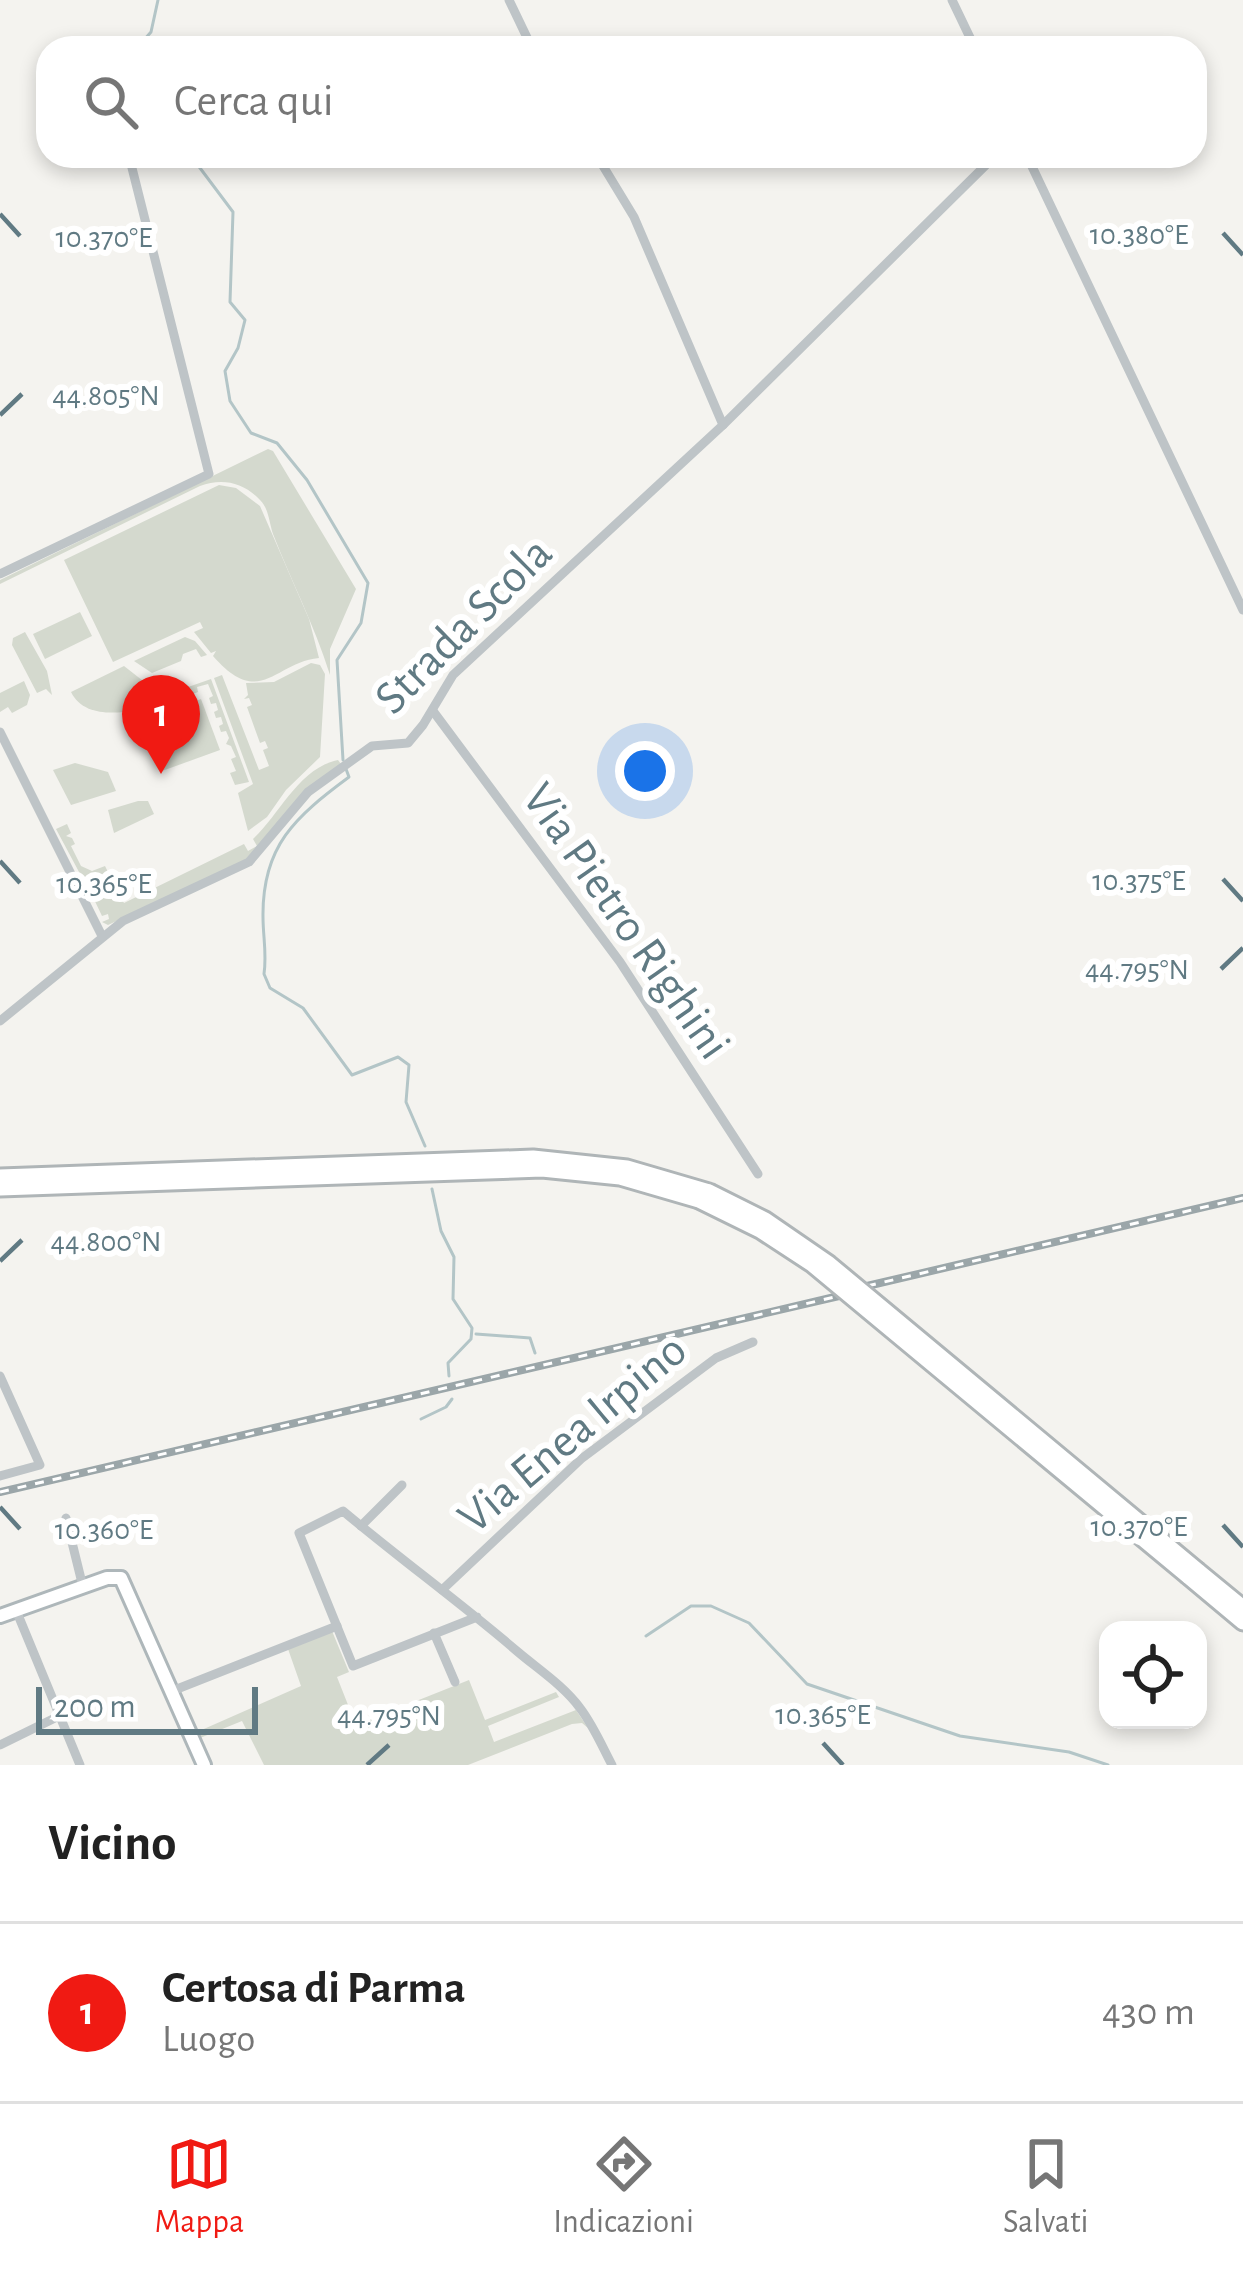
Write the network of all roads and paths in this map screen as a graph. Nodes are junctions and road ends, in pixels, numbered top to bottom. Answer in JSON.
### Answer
{"nodes":[{"id":1,"x":509,"y":0,"type":"edge"},
{"id":2,"x":952,"y":0,"type":"edge"},
{"id":3,"x":526,"y":36,"type":"edge"},
{"id":4,"x":969,"y":36,"type":"edge"},
{"id":5,"x":132,"y":168,"type":"edge"},
{"id":6,"x":604,"y":168,"type":"edge"},
{"id":7,"x":982,"y":168,"type":"edge"},
{"id":8,"x":1033,"y":168,"type":"edge"},
{"id":9,"x":724,"y":425,"type":"junction"},
{"id":10,"x":0,"y":574,"type":"edge"},
{"id":11,"x":1243,"y":610,"type":"edge"},
{"id":12,"x":433,"y":711,"type":"junction"},
{"id":13,"x":0,"y":732,"type":"edge"},
{"id":14,"x":102,"y":936,"type":"junction"},
{"id":15,"x":0,"y":1022,"type":"edge"},
{"id":16,"x":758,"y":1174,"type":"dead end"},
{"id":17,"x":0,"y":1177,"type":"edge"},
{"id":18,"x":0,"y":1188,"type":"edge"},
{"id":19,"x":704,"y":1196,"type":"junction"},
{"id":20,"x":753,"y":1342,"type":"dead end"},
{"id":21,"x":0,"y":1376,"type":"edge"},
{"id":22,"x":0,"y":1476,"type":"edge"},
{"id":23,"x":402,"y":1484,"type":"dead end"},
{"id":24,"x":66,"y":1518,"type":"dead end"},
{"id":25,"x":361,"y":1526,"type":"junction"},
{"id":26,"x":1193,"y":1573,"type":"junction"},
{"id":27,"x":83,"y":1587,"type":"junction"},
{"id":28,"x":442,"y":1590,"type":"junction"},
{"id":29,"x":1243,"y":1608,"type":"edge"},
{"id":30,"x":16,"y":1610,"type":"junction"},
{"id":31,"x":0,"y":1616,"type":"edge"},
{"id":32,"x":477,"y":1617,"type":"junction"},
{"id":33,"x":1243,"y":1622,"type":"edge"},
{"id":34,"x":337,"y":1627,"type":"junction"},
{"id":35,"x":434,"y":1633,"type":"junction"},
{"id":36,"x":454,"y":1682,"type":"dead end"},
{"id":37,"x":172,"y":1691,"type":"junction"},
{"id":38,"x":59,"y":1715,"type":"junction"},
{"id":39,"x":2,"y":1744,"type":"edge"},
{"id":40,"x":80,"y":1765,"type":"edge"},
{"id":41,"x":204,"y":1765,"type":"edge"},
{"id":42,"x":612,"y":1765,"type":"edge"}],
"edges":[{"from":1,"to":3,"type":"street"},
{"from":2,"to":4,"type":"street"},
{"from":5,"to":10,"type":"street"},
{"from":6,"to":9,"type":"street"},
{"from":7,"to":9,"type":"street","name":"Strada Scola"},
{"from":8,"to":11,"type":"street"},
{"from":9,"to":12,"type":"street","name":"Strada Scola"},
{"from":12,"to":14,"type":"street","name":"Strada Scola"},
{"from":12,"to":16,"type":"street","name":"Via Pietro Righini"},
{"from":13,"to":14,"type":"street"},
{"from":14,"to":15,"type":"street","name":"Strada Scola"},
{"from":17,"to":19,"type":"highway"},
{"from":18,"to":19,"type":"highway"},
{"from":19,"to":26,"type":"highway","bridge":true},
{"from":20,"to":28,"type":"street","name":"Via Enea Irpino"},
{"from":21,"to":22,"type":"street"},
{"from":23,"to":25,"type":"street"},
{"from":24,"to":27,"type":"street"},
{"from":25,"to":28,"type":"street"},
{"from":25,"to":34,"type":"street"},
{"from":26,"to":29,"type":"highway"},
{"from":26,"to":33,"type":"highway"},
{"from":27,"to":30,"type":"street"},
{"from":27,"to":37,"type":"street"},
{"from":28,"to":32,"type":"street"},
{"from":30,"to":31,"type":"street"},
{"from":30,"to":38,"type":"street"},
{"from":32,"to":35,"type":"street"},
{"from":32,"to":42,"type":"street"},
{"from":34,"to":35,"type":"street"},
{"from":34,"to":37,"type":"street"},
{"from":35,"to":36,"type":"street"},
{"from":37,"to":41,"type":"street"},
{"from":38,"to":39,"type":"street"},
{"from":38,"to":40,"type":"street"}]}
